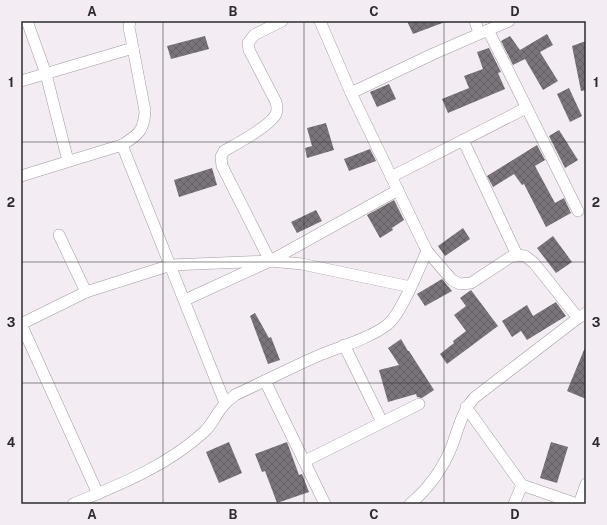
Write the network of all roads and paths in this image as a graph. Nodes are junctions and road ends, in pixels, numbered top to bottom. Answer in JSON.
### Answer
{"nodes":[{"id":1,"x":27,"y":21,"type":"edge"},
{"id":2,"x":130,"y":21,"type":"edge"},
{"id":3,"x":282,"y":21,"type":"edge"},
{"id":4,"x":320,"y":21,"type":"edge"},
{"id":5,"x":475,"y":21,"type":"edge"},
{"id":6,"x":509,"y":21,"type":"edge"},
{"id":7,"x":484,"y":32,"type":"junction"},
{"id":8,"x":133,"y":48,"type":"junction"},
{"id":9,"x":46,"y":74,"type":"junction"},
{"id":10,"x":21,"y":81,"type":"edge"},
{"id":11,"x":351,"y":93,"type":"junction"},
{"id":12,"x":526,"y":108,"type":"junction"},
{"id":13,"x":463,"y":140,"type":"junction"},
{"id":14,"x":122,"y":145,"type":"junction"},
{"id":15,"x":68,"y":161,"type":"junction"},
{"id":16,"x":21,"y":176,"type":"edge"},
{"id":17,"x":391,"y":177,"type":"junction"},
{"id":18,"x":398,"y":190,"type":"junction"},
{"id":19,"x":578,"y":211,"type":"dead end"},
{"id":20,"x":59,"y":235,"type":"dead end"},
{"id":21,"x":427,"y":251,"type":"junction"},
{"id":22,"x":517,"y":255,"type":"junction"},
{"id":23,"x":270,"y":261,"type":"junction"},
{"id":24,"x":171,"y":265,"type":"junction"},
{"id":25,"x":411,"y":287,"type":"junction"},
{"id":26,"x":86,"y":292,"type":"junction"},
{"id":27,"x":185,"y":300,"type":"junction"},
{"id":28,"x":582,"y":315,"type":"edge"},
{"id":29,"x":21,"y":324,"type":"edge"},
{"id":30,"x":344,"y":345,"type":"junction"},
{"id":31,"x":265,"y":381,"type":"junction"},
{"id":32,"x":225,"y":403,"type":"junction"},
{"id":33,"x":419,"y":404,"type":"dead end"},
{"id":34,"x":466,"y":407,"type":"junction"},
{"id":35,"x":382,"y":422,"type":"junction"},
{"id":36,"x":304,"y":461,"type":"junction"},
{"id":37,"x":586,"y":484,"type":"edge"},
{"id":38,"x":522,"y":485,"type":"junction"},
{"id":39,"x":98,"y":494,"type":"junction"},
{"id":40,"x":73,"y":504,"type":"edge"},
{"id":41,"x":325,"y":504,"type":"edge"},
{"id":42,"x":410,"y":504,"type":"edge"},
{"id":43,"x":514,"y":504,"type":"edge"},
{"id":44,"x":578,"y":504,"type":"edge"}],
"edges":[{"from":1,"to":9,"type":"street"},
{"from":2,"to":8,"type":"street"},
{"from":3,"to":23,"type":"street"},
{"from":4,"to":11,"type":"street"},
{"from":5,"to":7,"type":"street"},
{"from":6,"to":7,"type":"street"},
{"from":7,"to":11,"type":"street"},
{"from":7,"to":12,"type":"street"},
{"from":8,"to":9,"type":"street"},
{"from":8,"to":14,"type":"street"},
{"from":9,"to":10,"type":"street"},
{"from":9,"to":15,"type":"street"},
{"from":11,"to":17,"type":"street"},
{"from":12,"to":13,"type":"street"},
{"from":12,"to":19,"type":"street"},
{"from":13,"to":17,"type":"street"},
{"from":13,"to":22,"type":"street"},
{"from":14,"to":15,"type":"street"},
{"from":14,"to":24,"type":"street"},
{"from":15,"to":16,"type":"street"},
{"from":17,"to":18,"type":"street"},
{"from":18,"to":21,"type":"street"},
{"from":18,"to":23,"type":"street"},
{"from":20,"to":26,"type":"street"},
{"from":21,"to":22,"type":"street"},
{"from":21,"to":25,"type":"street"},
{"from":22,"to":28,"type":"street"},
{"from":23,"to":24,"type":"street"},
{"from":23,"to":25,"type":"street"},
{"from":23,"to":27,"type":"street"},
{"from":24,"to":26,"type":"street"},
{"from":24,"to":27,"type":"street"},
{"from":25,"to":30,"type":"street"},
{"from":26,"to":29,"type":"street"},
{"from":27,"to":32,"type":"street"},
{"from":28,"to":34,"type":"street"},
{"from":29,"to":39,"type":"street"},
{"from":30,"to":31,"type":"street"},
{"from":30,"to":35,"type":"street"},
{"from":31,"to":32,"type":"street"},
{"from":31,"to":36,"type":"street"},
{"from":32,"to":39,"type":"street"},
{"from":33,"to":35,"type":"street"},
{"from":34,"to":38,"type":"street"},
{"from":34,"to":42,"type":"street"},
{"from":35,"to":36,"type":"street"},
{"from":36,"to":41,"type":"street"},
{"from":37,"to":44,"type":"street"},
{"from":38,"to":43,"type":"street"},
{"from":38,"to":44,"type":"street"},
{"from":39,"to":40,"type":"street"}]}
